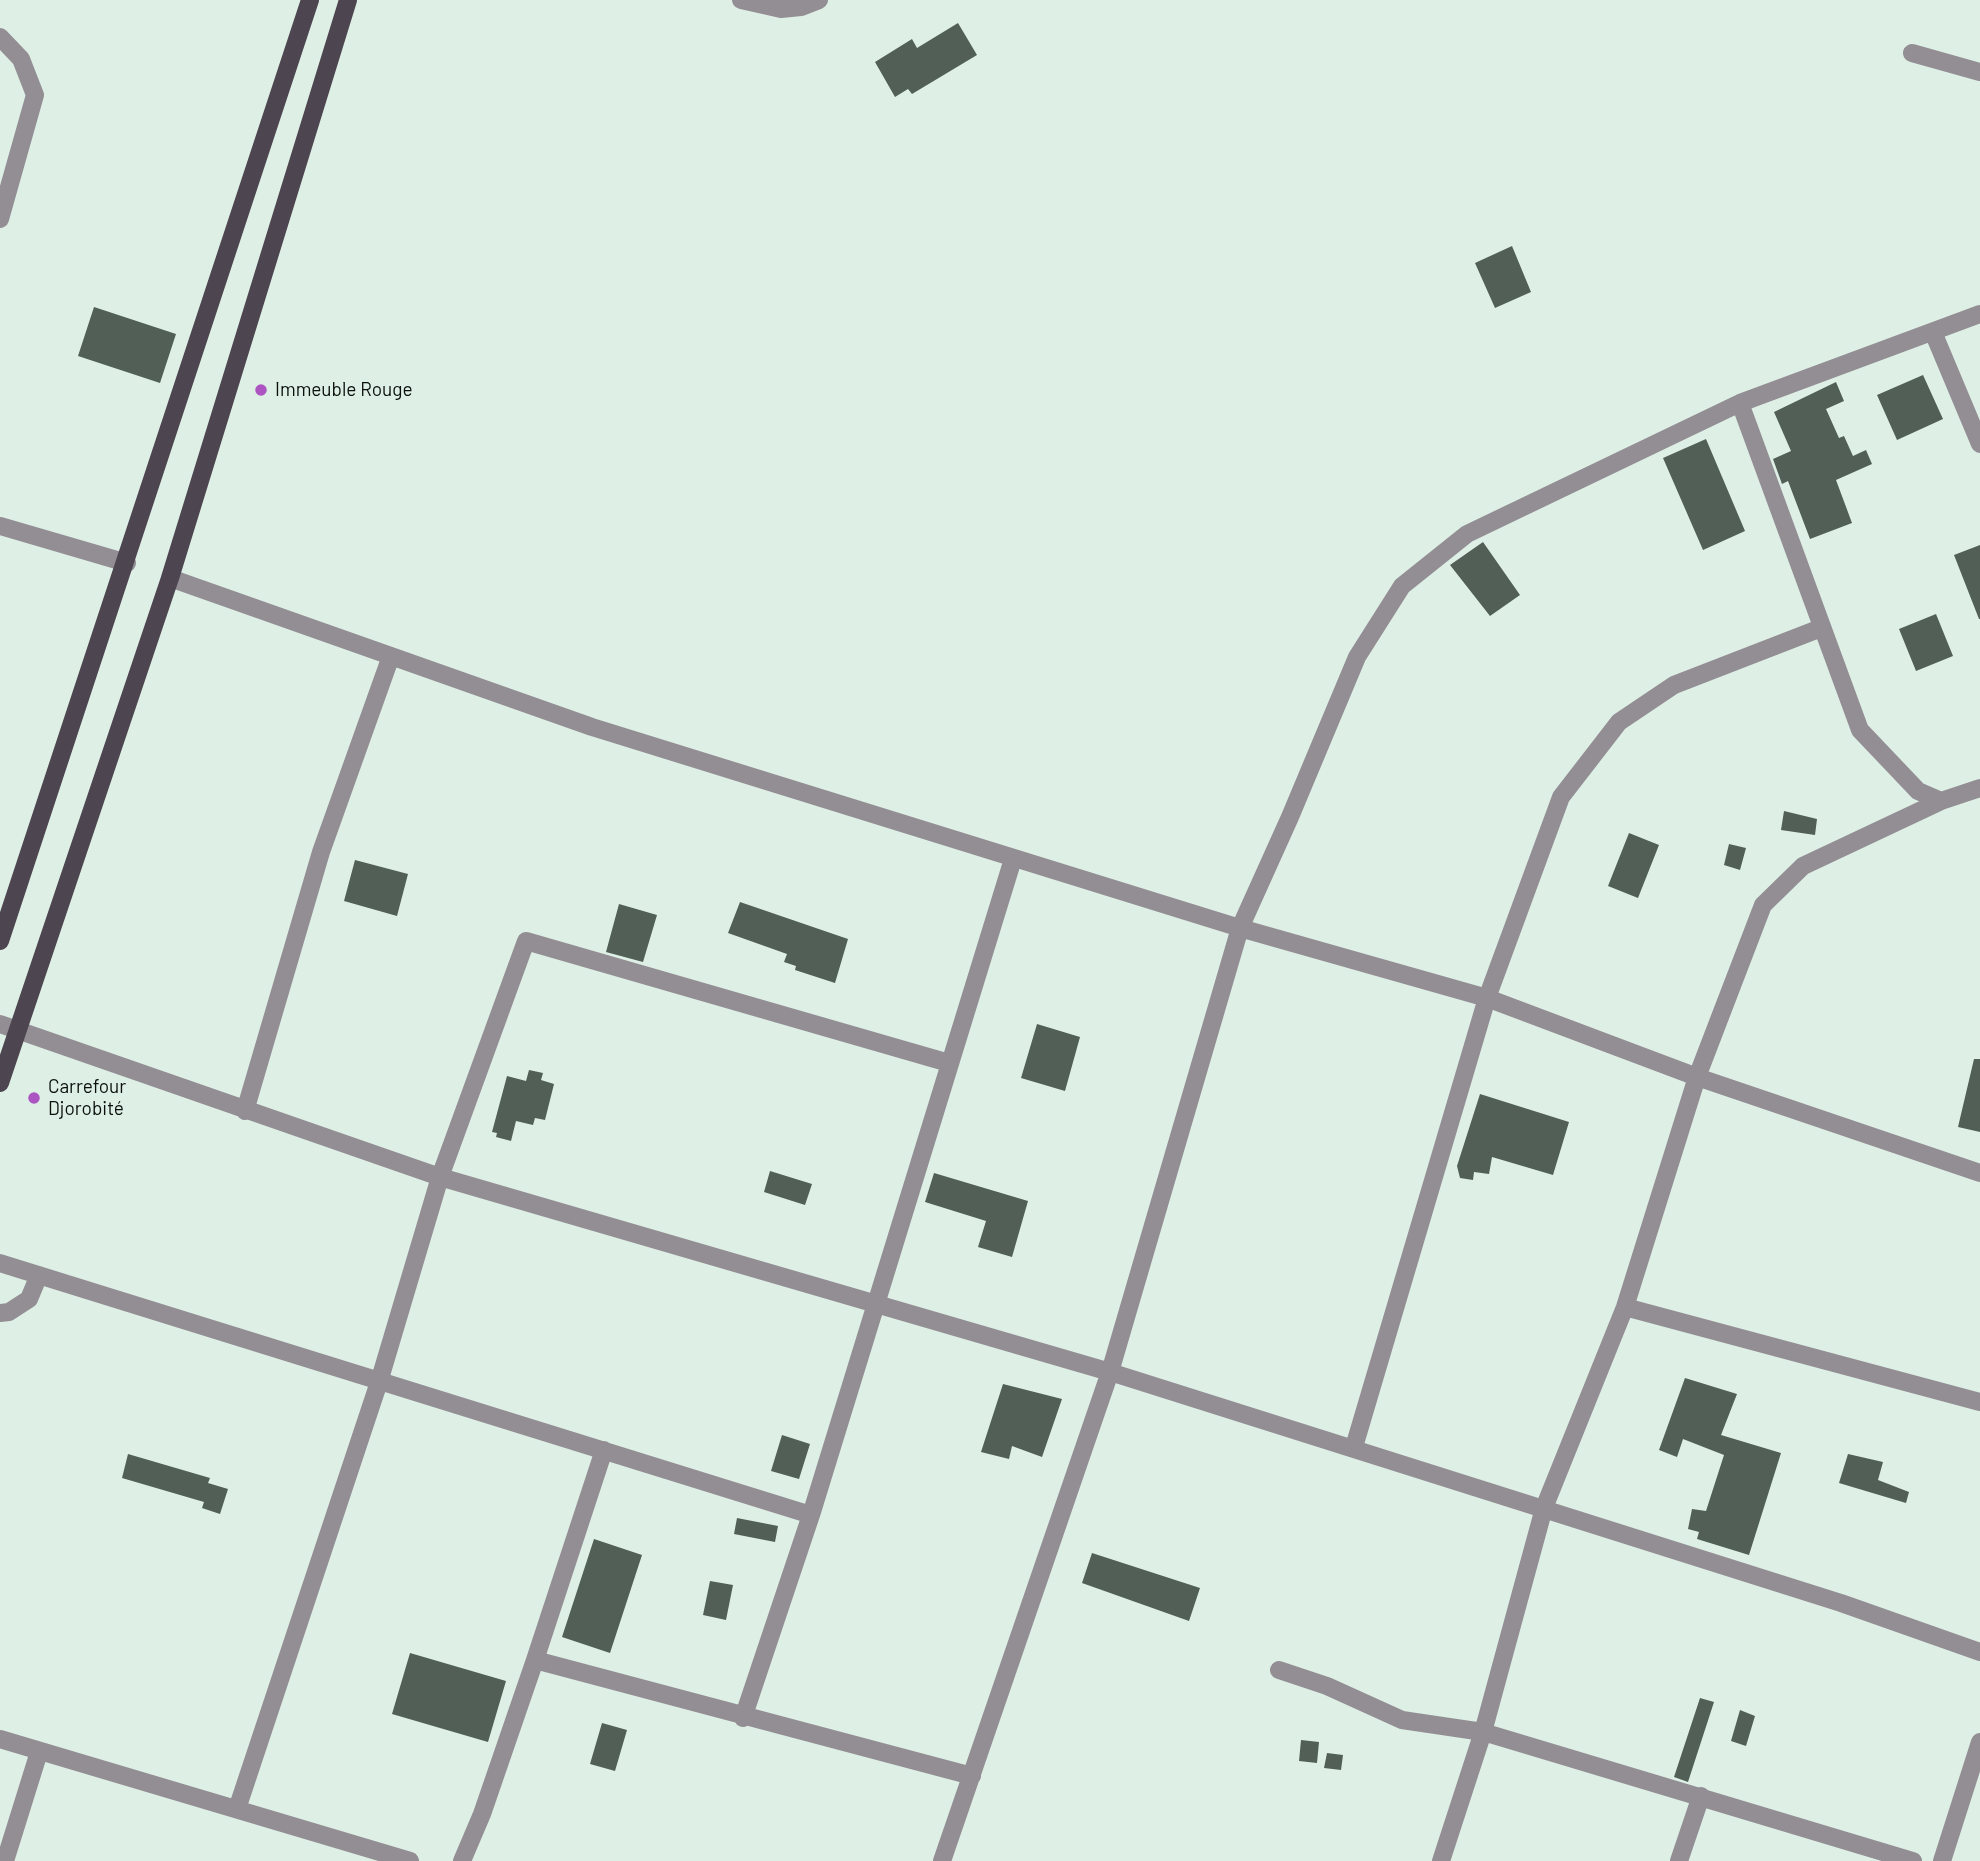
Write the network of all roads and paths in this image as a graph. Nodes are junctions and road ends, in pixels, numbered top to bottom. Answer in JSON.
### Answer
{"nodes":[{"id":1,"x":310,"y":0,"type":"edge"},
{"id":2,"x":348,"y":0,"type":"edge"},
{"id":3,"x":741,"y":0,"type":"edge"},
{"id":4,"x":819,"y":0,"type":"edge"},
{"id":5,"x":0,"y":37,"type":"edge"},
{"id":6,"x":1912,"y":53,"type":"dead end"},
{"id":7,"x":1980,"y":72,"type":"edge"},
{"id":8,"x":0,"y":219,"type":"edge"},
{"id":9,"x":1980,"y":314,"type":"edge"},
{"id":10,"x":1933,"y":332,"type":"junction"},
{"id":11,"x":1740,"y":403,"type":"junction"},
{"id":12,"x":1980,"y":444,"type":"edge"},
{"id":13,"x":0,"y":526,"type":"edge"},
{"id":14,"x":127,"y":564,"type":"junction"},
{"id":15,"x":170,"y":578,"type":"junction"},
{"id":16,"x":1821,"y":628,"type":"junction"},
{"id":17,"x":391,"y":656,"type":"junction"},
{"id":18,"x":1980,"y":788,"type":"edge"},
{"id":19,"x":1941,"y":801,"type":"junction"},
{"id":20,"x":1013,"y":859,"type":"junction"},
{"id":21,"x":1240,"y":928,"type":"junction"},
{"id":22,"x":0,"y":941,"type":"edge"},
{"id":23,"x":1488,"y":998,"type":"junction"},
{"id":24,"x":8,"y":1027,"type":"edge"},
{"id":25,"x":948,"y":1063,"type":"junction"},
{"id":26,"x":1697,"y":1077,"type":"junction"},
{"id":27,"x":0,"y":1083,"type":"edge"},
{"id":28,"x":245,"y":1111,"type":"junction"},
{"id":29,"x":1980,"y":1173,"type":"edge"},
{"id":30,"x":440,"y":1177,"type":"junction"},
{"id":31,"x":0,"y":1263,"type":"edge"},
{"id":32,"x":39,"y":1275,"type":"junction"},
{"id":33,"x":876,"y":1304,"type":"junction"},
{"id":34,"x":1625,"y":1307,"type":"junction"},
{"id":35,"x":0,"y":1313,"type":"edge"},
{"id":36,"x":1110,"y":1372,"type":"junction"},
{"id":37,"x":379,"y":1382,"type":"junction"},
{"id":38,"x":1980,"y":1402,"type":"edge"},
{"id":39,"x":1354,"y":1447,"type":"junction"},
{"id":40,"x":604,"y":1450,"type":"junction"},
{"id":41,"x":1544,"y":1508,"type":"junction"},
{"id":42,"x":811,"y":1515,"type":"junction"},
{"id":43,"x":1980,"y":1652,"type":"edge"},
{"id":44,"x":535,"y":1660,"type":"junction"},
{"id":45,"x":1279,"y":1670,"type":"dead end"},
{"id":46,"x":743,"y":1718,"type":"junction"},
{"id":47,"x":1483,"y":1731,"type":"junction"},
{"id":48,"x":0,"y":1739,"type":"edge"},
{"id":49,"x":1980,"y":1742,"type":"edge"},
{"id":50,"x":39,"y":1752,"type":"junction"},
{"id":51,"x":972,"y":1776,"type":"junction"},
{"id":52,"x":1701,"y":1796,"type":"junction"},
{"id":53,"x":237,"y":1809,"type":"junction"},
{"id":54,"x":5,"y":1861,"type":"edge"},
{"id":55,"x":410,"y":1861,"type":"edge"},
{"id":56,"x":461,"y":1861,"type":"edge"},
{"id":57,"x":942,"y":1861,"type":"edge"},
{"id":58,"x":1441,"y":1861,"type":"edge"},
{"id":59,"x":1679,"y":1861,"type":"edge"},
{"id":60,"x":1913,"y":1861,"type":"edge"},
{"id":61,"x":1942,"y":1861,"type":"edge"}],
"edges":[{"from":1,"to":14,"type":"main road"},
{"from":2,"to":15,"type":"main road"},
{"from":3,"to":4,"type":"street"},
{"from":5,"to":8,"type":"street"},
{"from":6,"to":7,"type":"street"},
{"from":9,"to":10,"type":"street"},
{"from":10,"to":11,"type":"street"},
{"from":10,"to":12,"type":"street"},
{"from":11,"to":16,"type":"street"},
{"from":11,"to":21,"type":"street"},
{"from":13,"to":14,"type":"street"},
{"from":14,"to":22,"type":"main road"},
{"from":15,"to":17,"type":"street"},
{"from":15,"to":24,"type":"main road"},
{"from":16,"to":19,"type":"street"},
{"from":16,"to":23,"type":"street"},
{"from":17,"to":20,"type":"street"},
{"from":17,"to":28,"type":"street"},
{"from":18,"to":19,"type":"street"},
{"from":19,"to":26,"type":"street"},
{"from":20,"to":21,"type":"street"},
{"from":20,"to":25,"type":"street"},
{"from":21,"to":23,"type":"street"},
{"from":21,"to":36,"type":"street"},
{"from":23,"to":26,"type":"street"},
{"from":23,"to":39,"type":"street"},
{"from":24,"to":27,"type":"main road"},
{"from":24,"to":28,"type":"street"},
{"from":25,"to":30,"type":"street"},
{"from":25,"to":33,"type":"street"},
{"from":26,"to":29,"type":"street"},
{"from":26,"to":34,"type":"street"},
{"from":28,"to":30,"type":"street"},
{"from":30,"to":33,"type":"street"},
{"from":30,"to":37,"type":"street"},
{"from":31,"to":32,"type":"street"},
{"from":32,"to":35,"type":"street"},
{"from":32,"to":37,"type":"street"},
{"from":33,"to":36,"type":"street"},
{"from":33,"to":42,"type":"street"},
{"from":34,"to":38,"type":"street"},
{"from":34,"to":41,"type":"street"},
{"from":36,"to":39,"type":"street"},
{"from":36,"to":51,"type":"street"},
{"from":37,"to":40,"type":"street"},
{"from":37,"to":53,"type":"street"},
{"from":39,"to":41,"type":"street"},
{"from":40,"to":42,"type":"street"},
{"from":40,"to":44,"type":"street"},
{"from":41,"to":43,"type":"street"},
{"from":41,"to":47,"type":"street"},
{"from":42,"to":46,"type":"street"},
{"from":44,"to":46,"type":"street"},
{"from":44,"to":56,"type":"street"},
{"from":45,"to":47,"type":"street"},
{"from":46,"to":51,"type":"street"},
{"from":47,"to":52,"type":"street"},
{"from":47,"to":58,"type":"street"},
{"from":48,"to":50,"type":"street"},
{"from":49,"to":61,"type":"street"},
{"from":50,"to":53,"type":"street"},
{"from":50,"to":54,"type":"street"},
{"from":51,"to":57,"type":"street"},
{"from":52,"to":59,"type":"street"},
{"from":52,"to":60,"type":"street"},
{"from":53,"to":55,"type":"street"}]}
